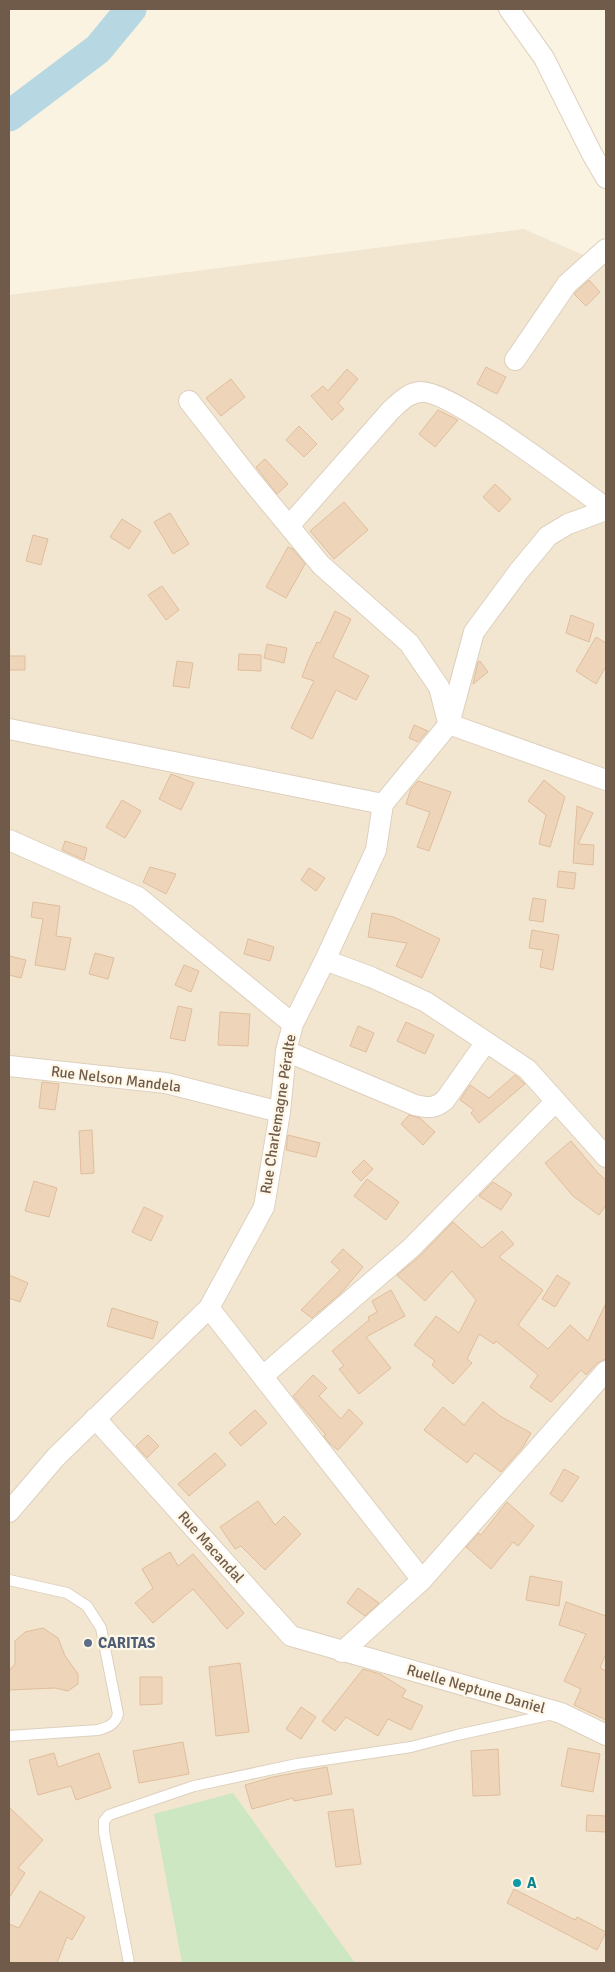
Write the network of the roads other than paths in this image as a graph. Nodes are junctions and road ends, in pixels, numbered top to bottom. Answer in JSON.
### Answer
{"nodes":[{"id":1,"x":509,"y":9,"type":"edge"},
{"id":2,"x":606,"y":178,"type":"edge"},
{"id":3,"x":606,"y":249,"type":"edge"},
{"id":4,"x":515,"y":360,"type":"dead end"},
{"id":5,"x":189,"y":401,"type":"dead end"},
{"id":6,"x":606,"y":509,"type":"edge"},
{"id":7,"x":290,"y":526,"type":"junction"},
{"id":8,"x":449,"y":724,"type":"junction"},
{"id":9,"x":9,"y":729,"type":"edge"},
{"id":10,"x":606,"y":780,"type":"edge"},
{"id":11,"x":383,"y":804,"type":"junction"},
{"id":12,"x":9,"y":840,"type":"edge"},
{"id":13,"x":325,"y":960,"type":"junction"},
{"id":14,"x":293,"y":1024,"type":"junction"},
{"id":15,"x":486,"y":1042,"type":"junction"},
{"id":16,"x":286,"y":1051,"type":"junction"},
{"id":17,"x":9,"y":1066,"type":"edge"},
{"id":18,"x":555,"y":1102,"type":"junction"},
{"id":19,"x":280,"y":1112,"type":"junction"},
{"id":20,"x":606,"y":1157,"type":"edge"},
{"id":21,"x":209,"y":1308,"type":"junction"},
{"id":22,"x":606,"y":1371,"type":"edge"},
{"id":23,"x":262,"y":1376,"type":"junction"},
{"id":24,"x":95,"y":1418,"type":"junction"},
{"id":25,"x":9,"y":1512,"type":"edge"},
{"id":26,"x":9,"y":1580,"type":"edge"},
{"id":27,"x":422,"y":1580,"type":"junction"},
{"id":28,"x":342,"y":1652,"type":"junction"},
{"id":29,"x":561,"y":1713,"type":"junction"},
{"id":30,"x":606,"y":1735,"type":"edge"},
{"id":31,"x":9,"y":1736,"type":"edge"},
{"id":32,"x":129,"y":1963,"type":"edge"}],
"edges":[{"from":1,"to":2,"type":"street"},
{"from":3,"to":4,"type":"street"},
{"from":5,"to":7,"type":"street"},
{"from":6,"to":7,"type":"street"},
{"from":6,"to":8,"type":"street"},
{"from":7,"to":8,"type":"street"},
{"from":8,"to":10,"type":"street"},
{"from":8,"to":11,"type":"street"},
{"from":9,"to":11,"type":"street"},
{"from":11,"to":13,"type":"street","name":"Rue Charlemagne Péralte"},
{"from":12,"to":14,"type":"street"},
{"from":13,"to":14,"type":"street","name":"Rue Charlemagne Péralte"},
{"from":13,"to":15,"type":"street"},
{"from":14,"to":16,"type":"street","name":"Rue Charlemagne Péralte"},
{"from":15,"to":16,"type":"street"},
{"from":15,"to":18,"type":"street"},
{"from":16,"to":19,"type":"street","name":"Rue Charlemagne Péralte"},
{"from":17,"to":19,"type":"street","name":"Rue Nelson Mandela"},
{"from":18,"to":20,"type":"street"},
{"from":18,"to":23,"type":"street"},
{"from":19,"to":21,"type":"street","name":"Rue Charlemagne Péralte"},
{"from":21,"to":23,"type":"street"},
{"from":21,"to":24,"type":"street","name":"Rue Charlemagne Péralte"},
{"from":22,"to":27,"type":"street"},
{"from":23,"to":27,"type":"street"},
{"from":24,"to":25,"type":"street","name":"Rue Charlemagne Péralte"},
{"from":24,"to":28,"type":"street","name":"Rue Macandal"},
{"from":26,"to":31,"type":"lane"},
{"from":27,"to":28,"type":"street"},
{"from":28,"to":29,"type":"street","name":"Ruelle Neptune Daniel"},
{"from":29,"to":30,"type":"street","name":"Ruelle Neptune Daniel"},
{"from":29,"to":32,"type":"lane"}]}
